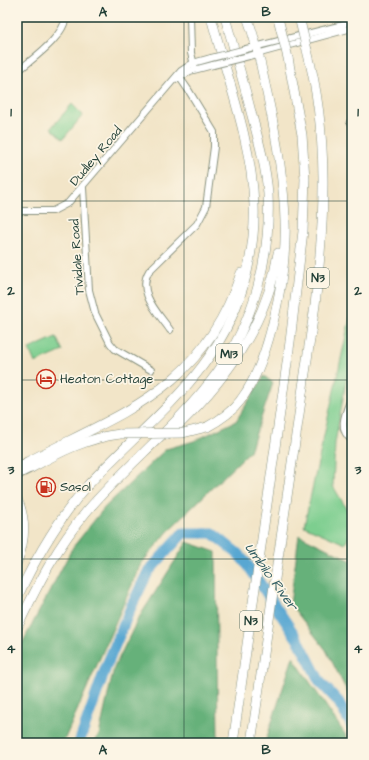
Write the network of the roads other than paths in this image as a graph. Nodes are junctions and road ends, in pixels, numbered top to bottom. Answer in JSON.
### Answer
{"nodes":[{"id":1,"x":66,"y":17,"type":"edge"},
{"id":2,"x":190,"y":17,"type":"edge"},
{"id":3,"x":211,"y":17,"type":"edge"},
{"id":4,"x":225,"y":17,"type":"edge"},
{"id":5,"x":248,"y":17,"type":"edge"},
{"id":6,"x":299,"y":17,"type":"edge"},
{"id":7,"x":352,"y":17,"type":"edge"},
{"id":8,"x":278,"y":19,"type":"edge"},
{"id":9,"x":352,"y":28,"type":"edge"},
{"id":10,"x":258,"y":50,"type":"junction"},
{"id":11,"x":248,"y":52,"type":"junction"},
{"id":12,"x":194,"y":66,"type":"junction"},
{"id":13,"x":17,"y":72,"type":"edge"},
{"id":14,"x":178,"y":76,"type":"junction"},
{"id":15,"x":251,"y":172,"type":"junction"},
{"id":16,"x":83,"y":188,"type":"junction"},
{"id":17,"x":283,"y":202,"type":"junction"},
{"id":18,"x":17,"y":211,"type":"edge"},
{"id":19,"x":170,"y":330,"type":"dead end"},
{"id":20,"x":151,"y":370,"type":"dead end"},
{"id":21,"x":352,"y":396,"type":"edge"},
{"id":22,"x":352,"y":440,"type":"edge"},
{"id":23,"x":29,"y":465,"type":"junction"},
{"id":24,"x":17,"y":468,"type":"edge"},
{"id":25,"x":17,"y":475,"type":"edge"},
{"id":26,"x":104,"y":492,"type":"junction"},
{"id":27,"x":17,"y":499,"type":"edge"},
{"id":28,"x":17,"y":562,"type":"edge"},
{"id":29,"x":17,"y":598,"type":"edge"},
{"id":30,"x":17,"y":628,"type":"edge"},
{"id":31,"x":234,"y":741,"type":"edge"},
{"id":32,"x":251,"y":742,"type":"edge"}],
"edges":[{"from":1,"to":13,"type":"street"},
{"from":2,"to":12,"type":"street"},
{"from":3,"to":15,"type":"highway","number":"M13"},
{"from":4,"to":26,"type":"highway","number":"M13"},
{"from":5,"to":10,"type":"highway"},
{"from":6,"to":32,"type":"highway","number":"N3","bridge":true},
{"from":7,"to":10,"type":"street","name":"Dudley Road"},
{"from":8,"to":31,"type":"highway","number":"N3","bridge":true},
{"from":9,"to":10,"type":"street","name":"Dudley Road"},
{"from":10,"to":11,"type":"street","name":"Dudley Road"},
{"from":10,"to":17,"type":"highway"},
{"from":11,"to":12,"type":"street","name":"Dudley Road","bridge":true},
{"from":11,"to":12,"type":"street","name":"Dudley Road","bridge":true},
{"from":12,"to":14,"type":"street","name":"Dudley Road"},
{"from":14,"to":16,"type":"street","name":"Dudley Road"},
{"from":14,"to":19,"type":"street"},
{"from":15,"to":23,"type":"highway"},
{"from":15,"to":29,"type":"highway","number":"M13"},
{"from":16,"to":18,"type":"street","name":"Dudley Road"},
{"from":16,"to":20,"type":"street","name":"Tividale Road"},
{"from":17,"to":23,"type":"highway","bridge":true},
{"from":17,"to":26,"type":"highway"},
{"from":21,"to":22,"type":"street"},
{"from":23,"to":24,"type":"main road"},
{"from":23,"to":25,"type":"main road"},
{"from":26,"to":30,"type":"highway","number":"M13"},
{"from":27,"to":28,"type":"highway"}]}
